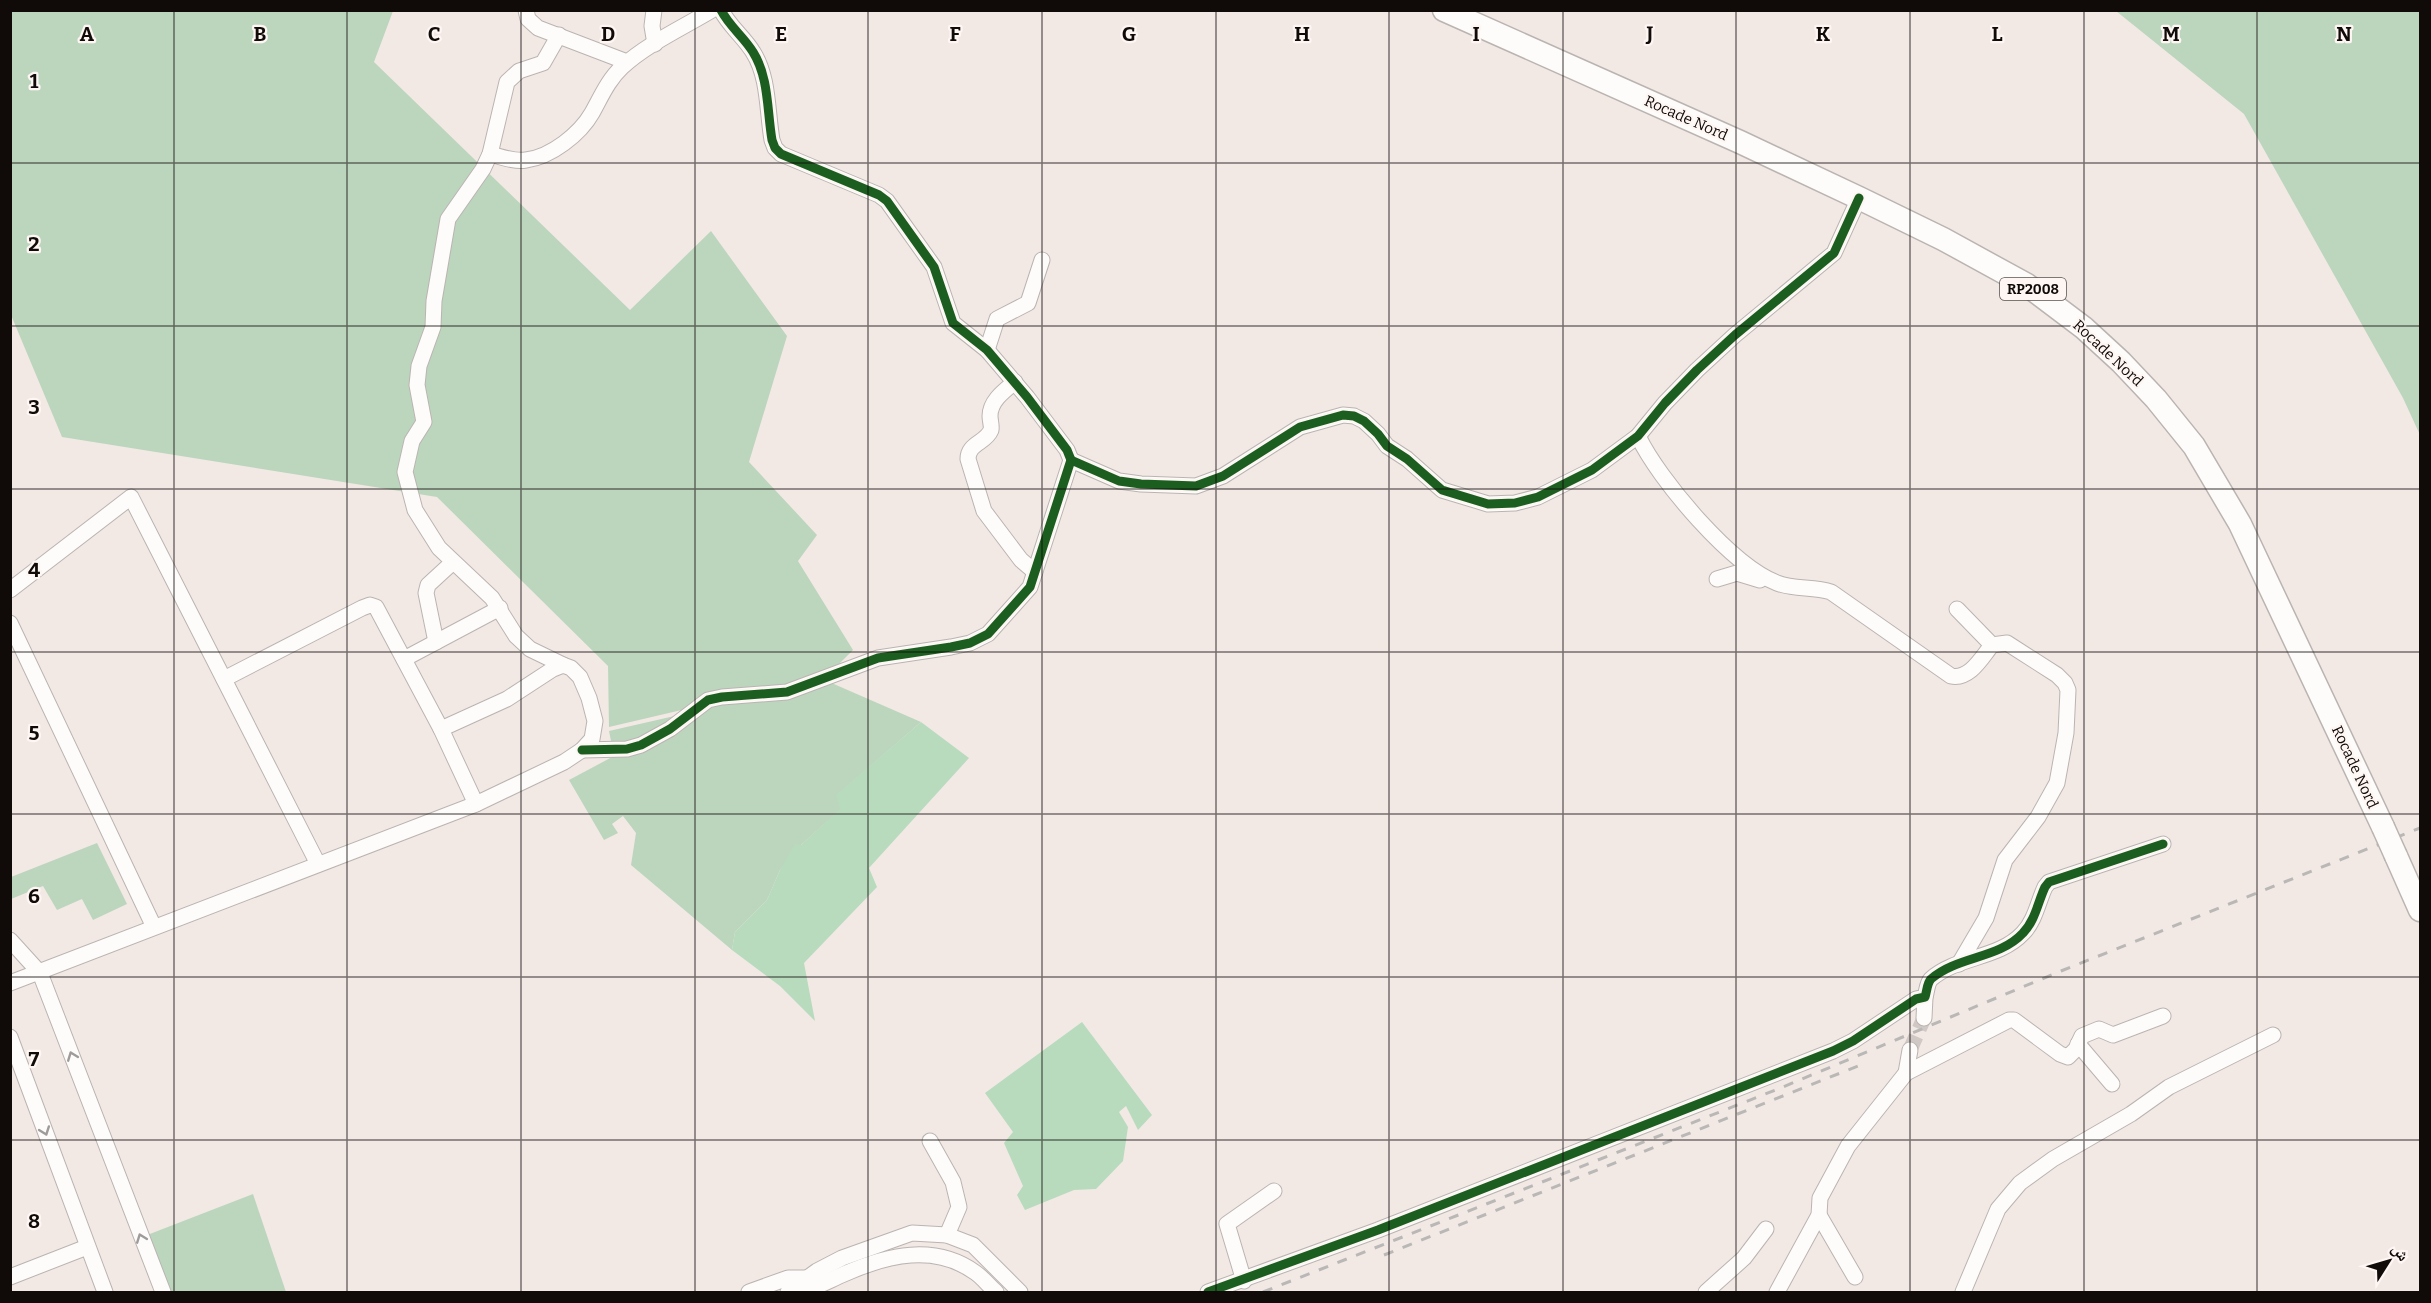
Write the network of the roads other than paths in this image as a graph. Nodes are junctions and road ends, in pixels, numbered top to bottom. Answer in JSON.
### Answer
{"nodes":[{"id":1,"x":526,"y":10,"type":"edge"},
{"id":2,"x":654,"y":10,"type":"edge"},
{"id":3,"x":712,"y":10,"type":"edge"},
{"id":4,"x":721,"y":10,"type":"edge"},
{"id":5,"x":1444,"y":10,"type":"edge"},
{"id":6,"x":559,"y":35,"type":"junction"},
{"id":7,"x":655,"y":44,"type":"junction"},
{"id":8,"x":627,"y":62,"type":"junction"},
{"id":9,"x":490,"y":154,"type":"junction"},
{"id":10,"x":1859,"y":198,"type":"junction"},
{"id":11,"x":1042,"y":260,"type":"dead end"},
{"id":12,"x":987,"y":350,"type":"junction"},
{"id":13,"x":1015,"y":382,"type":"junction"},
{"id":14,"x":1638,"y":436,"type":"junction"},
{"id":15,"x":1071,"y":460,"type":"junction"},
{"id":16,"x":453,"y":562,"type":"junction"},
{"id":17,"x":1035,"y":572,"type":"junction"},
{"id":18,"x":1717,"y":579,"type":"dead end"},
{"id":19,"x":1771,"y":580,"type":"junction"},
{"id":20,"x":10,"y":590,"type":"edge"},
{"id":21,"x":500,"y":608,"type":"junction"},
{"id":22,"x":1957,"y":609,"type":"dead end"},
{"id":23,"x":10,"y":623,"type":"edge"},
{"id":24,"x":436,"y":642,"type":"junction"},
{"id":25,"x":1992,"y":645,"type":"junction"},
{"id":26,"x":404,"y":659,"type":"junction"},
{"id":27,"x":563,"y":666,"type":"junction"},
{"id":28,"x":224,"y":679,"type":"junction"},
{"id":29,"x":441,"y":729,"type":"junction"},
{"id":30,"x":582,"y":750,"type":"junction"},
{"id":31,"x":476,"y":804,"type":"junction"},
{"id":32,"x":2163,"y":844,"type":"dead end"},
{"id":33,"x":318,"y":864,"type":"junction"},
{"id":34,"x":2421,"y":910,"type":"edge"},
{"id":35,"x":154,"y":927,"type":"junction"},
{"id":36,"x":10,"y":940,"type":"edge"},
{"id":37,"x":1959,"y":964,"type":"junction"},
{"id":38,"x":40,"y":973,"type":"junction"},
{"id":39,"x":10,"y":983,"type":"edge"},
{"id":40,"x":1925,"y":997,"type":"junction"},
{"id":41,"x":2163,"y":1016,"type":"dead end"},
{"id":42,"x":1924,"y":1018,"type":"tunnel mouth"},
{"id":43,"x":2272,"y":1035,"type":"dead end"},
{"id":44,"x":10,"y":1037,"type":"edge"},
{"id":45,"x":2078,"y":1044,"type":"junction"},
{"id":46,"x":1910,"y":1050,"type":"tunnel mouth"},
{"id":47,"x":1906,"y":1073,"type":"junction"},
{"id":48,"x":2112,"y":1084,"type":"dead end"},
{"id":49,"x":930,"y":1141,"type":"dead end"},
{"id":50,"x":1274,"y":1191,"type":"dead end"},
{"id":51,"x":1819,"y":1215,"type":"junction"},
{"id":52,"x":1766,"y":1229,"type":"dead end"},
{"id":53,"x":947,"y":1235,"type":"junction"},
{"id":54,"x":87,"y":1247,"type":"junction"},
{"id":55,"x":10,"y":1277,"type":"edge"},
{"id":56,"x":836,"y":1277,"type":"junction"},
{"id":57,"x":1856,"y":1277,"type":"dead end"},
{"id":58,"x":808,"y":1278,"type":"junction"},
{"id":59,"x":1244,"y":1281,"type":"junction"},
{"id":60,"x":105,"y":1293,"type":"edge"},
{"id":61,"x":163,"y":1293,"type":"edge"},
{"id":62,"x":749,"y":1293,"type":"edge"},
{"id":63,"x":788,"y":1293,"type":"edge"},
{"id":64,"x":801,"y":1293,"type":"edge"},
{"id":65,"x":996,"y":1293,"type":"edge"},
{"id":66,"x":1020,"y":1293,"type":"edge"},
{"id":67,"x":1208,"y":1293,"type":"edge"},
{"id":68,"x":1706,"y":1293,"type":"edge"},
{"id":69,"x":1777,"y":1293,"type":"edge"},
{"id":70,"x":1964,"y":1293,"type":"edge"}],
"edges":[{"from":1,"to":6,"type":"street"},
{"from":2,"to":7,"type":"street"},
{"from":3,"to":7,"type":"street"},
{"from":4,"to":12,"type":"street"},
{"from":5,"to":10,"type":"highway","name":"Rocade Nord","number":"RP2008"},
{"from":6,"to":8,"type":"street"},
{"from":6,"to":9,"type":"street"},
{"from":7,"to":8,"type":"street"},
{"from":8,"to":9,"type":"street"},
{"from":9,"to":16,"type":"street"},
{"from":10,"to":14,"type":"street"},
{"from":10,"to":34,"type":"highway","name":"Rocade Nord","number":"RP2008","bridge":true},
{"from":11,"to":12,"type":"street"},
{"from":12,"to":13,"type":"street"},
{"from":13,"to":15,"type":"street"},
{"from":13,"to":17,"type":"street"},
{"from":14,"to":15,"type":"street"},
{"from":14,"to":19,"type":"street"},
{"from":15,"to":17,"type":"street"},
{"from":16,"to":21,"type":"street"},
{"from":16,"to":24,"type":"street"},
{"from":17,"to":30,"type":"street"},
{"from":18,"to":19,"type":"street"},
{"from":19,"to":25,"type":"street"},
{"from":20,"to":28,"type":"street"},
{"from":21,"to":24,"type":"street"},
{"from":21,"to":27,"type":"street"},
{"from":22,"to":25,"type":"street"},
{"from":23,"to":35,"type":"street"},
{"from":24,"to":26,"type":"street"},
{"from":25,"to":37,"type":"street"},
{"from":26,"to":28,"type":"street"},
{"from":26,"to":29,"type":"street"},
{"from":27,"to":29,"type":"street"},
{"from":27,"to":30,"type":"street"},
{"from":28,"to":33,"type":"street"},
{"from":29,"to":31,"type":"street"},
{"from":30,"to":31,"type":"street"},
{"from":31,"to":33,"type":"street"},
{"from":32,"to":37,"type":"street"},
{"from":33,"to":35,"type":"street"},
{"from":35,"to":38,"type":"street"},
{"from":36,"to":38,"type":"street"},
{"from":37,"to":40,"type":"street"},
{"from":38,"to":39,"type":"street"},
{"from":61,"to":38,"type":"street","one_way":true},
{"from":40,"to":42,"type":"street"},
{"from":40,"to":59,"type":"street"},
{"from":41,"to":45,"type":"street"},
{"from":43,"to":70,"type":"street"},
{"from":44,"to":54,"type":"street","one_way":true},
{"from":45,"to":47,"type":"street"},
{"from":45,"to":48,"type":"street"},
{"from":46,"to":47,"type":"street"},
{"from":47,"to":51,"type":"street"},
{"from":49,"to":53,"type":"street"},
{"from":50,"to":59,"type":"street"},
{"from":51,"to":57,"type":"street"},
{"from":51,"to":69,"type":"street"},
{"from":52,"to":68,"type":"street"},
{"from":53,"to":58,"type":"street"},
{"from":53,"to":66,"type":"street"},
{"from":54,"to":55,"type":"street"},
{"from":54,"to":60,"type":"street"},
{"from":56,"to":58,"type":"street"},
{"from":56,"to":64,"type":"street"},
{"from":56,"to":65,"type":"street"},
{"from":58,"to":62,"type":"street"},
{"from":58,"to":63,"type":"street"},
{"from":59,"to":67,"type":"street"}]}
